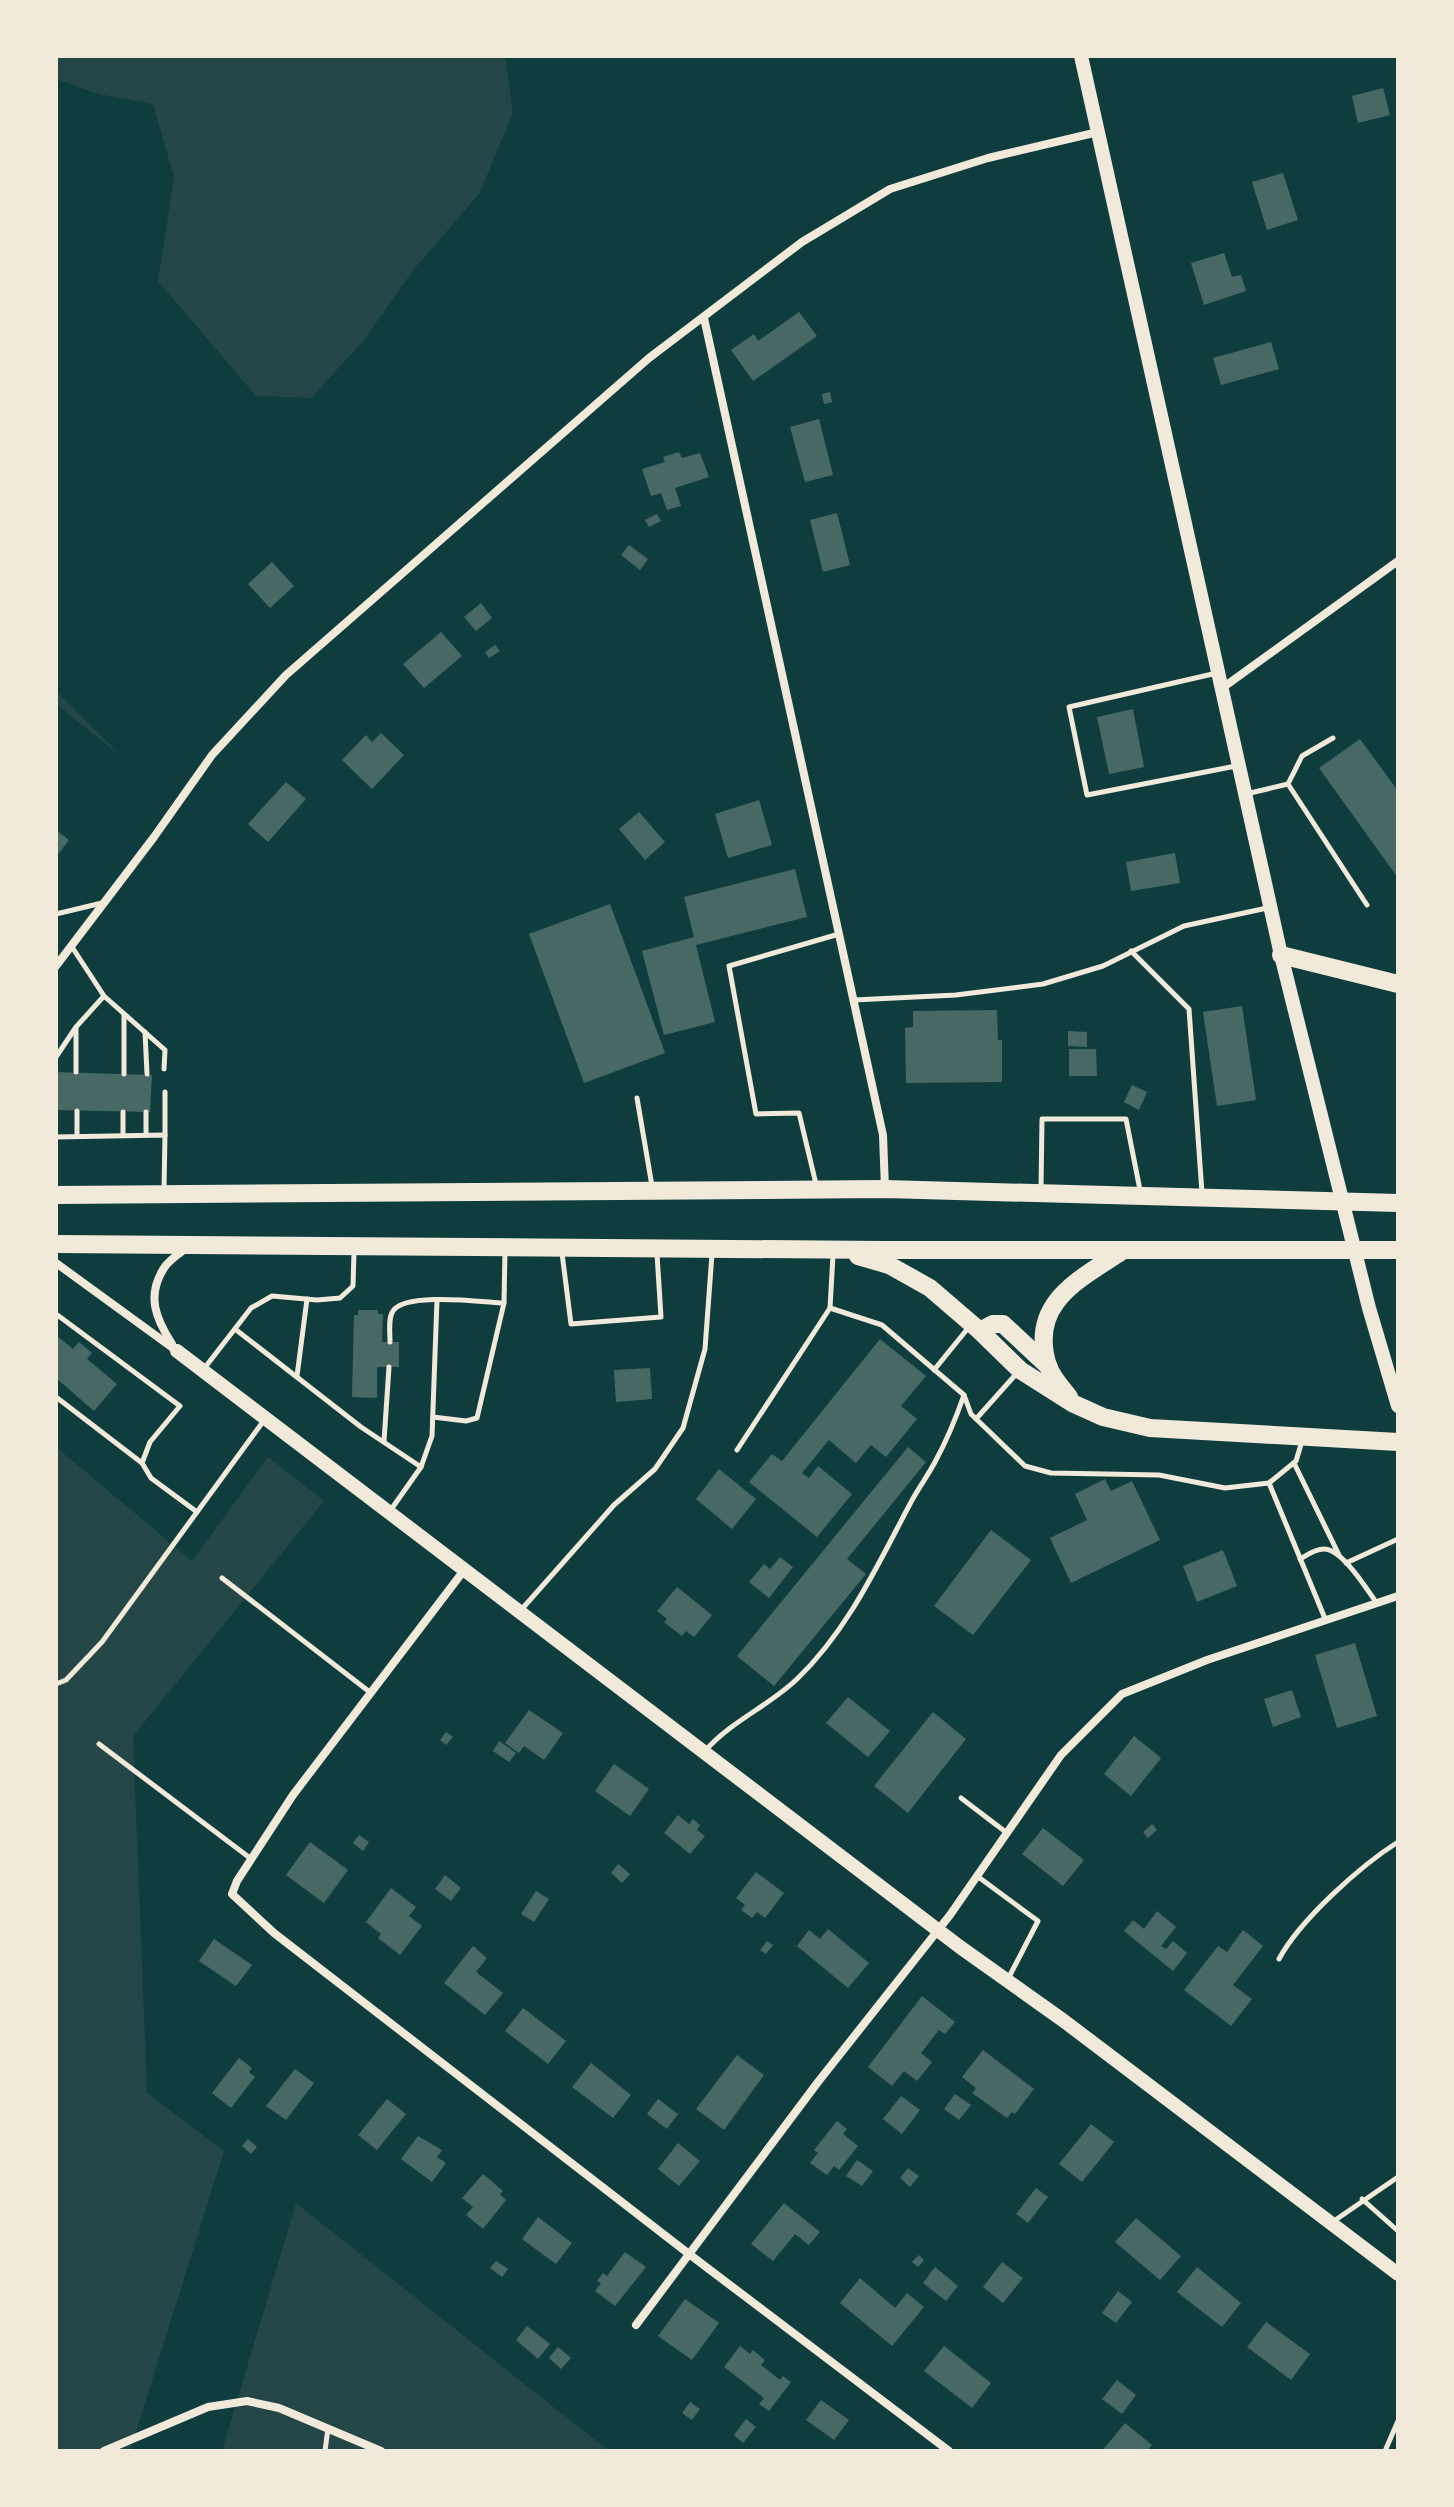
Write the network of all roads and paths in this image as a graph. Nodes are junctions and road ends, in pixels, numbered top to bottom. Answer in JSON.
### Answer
{"nodes":[{"id":1,"x":1081,"y":56,"type":"edge"},
{"id":2,"x":1098,"y":132,"type":"junction"},
{"id":3,"x":704,"y":318,"type":"junction"},
{"id":4,"x":1398,"y":561,"type":"edge"},
{"id":5,"x":1217,"y":673,"type":"junction"},
{"id":6,"x":1221,"y":690,"type":"junction"},
{"id":7,"x":1333,"y":738,"type":"dead end"},
{"id":8,"x":1237,"y":766,"type":"junction"},
{"id":9,"x":1288,"y":784,"type":"junction"},
{"id":10,"x":1244,"y":795,"type":"junction"},
{"id":11,"x":105,"y":902,"type":"junction"},
{"id":12,"x":1367,"y":905,"type":"dead end"},
{"id":13,"x":1270,"y":908,"type":"junction"},
{"id":14,"x":56,"y":914,"type":"edge"},
{"id":15,"x":840,"y":933,"type":"junction"},
{"id":16,"x":71,"y":946,"type":"junction"},
{"id":17,"x":1131,"y":951,"type":"junction"},
{"id":18,"x":1281,"y":955,"type":"junction"},
{"id":19,"x":56,"y":966,"type":"edge"},
{"id":20,"x":1398,"y":984,"type":"edge"},
{"id":21,"x":104,"y":996,"type":"junction"},
{"id":22,"x":854,"y":1000,"type":"junction"},
{"id":23,"x":124,"y":1014,"type":"junction"},
{"id":24,"x":76,"y":1027,"type":"junction"},
{"id":25,"x":145,"y":1032,"type":"junction"},
{"id":26,"x":56,"y":1057,"type":"edge"},
{"id":27,"x":164,"y":1069,"type":"dead end"},
{"id":28,"x":76,"y":1072,"type":"dead end"},
{"id":29,"x":124,"y":1074,"type":"dead end"},
{"id":30,"x":147,"y":1074,"type":"dead end"},
{"id":31,"x":165,"y":1092,"type":"dead end"},
{"id":32,"x":637,"y":1098,"type":"dead end"},
{"id":33,"x":77,"y":1111,"type":"dead end"},
{"id":34,"x":123,"y":1112,"type":"dead end"},
{"id":35,"x":146,"y":1112,"type":"dead end"},
{"id":36,"x":77,"y":1135,"type":"junction"},
{"id":37,"x":123,"y":1135,"type":"junction"},
{"id":38,"x":146,"y":1135,"type":"junction"},
{"id":39,"x":165,"y":1135,"type":"junction"},
{"id":40,"x":56,"y":1137,"type":"edge"},
{"id":41,"x":817,"y":1189,"type":"junction"},
{"id":42,"x":885,"y":1189,"type":"junction"},
{"id":43,"x":653,"y":1191,"type":"junction"},
{"id":44,"x":1040,"y":1193,"type":"junction"},
{"id":45,"x":56,"y":1195,"type":"edge"},
{"id":46,"x":164,"y":1196,"type":"junction"},
{"id":47,"x":1141,"y":1196,"type":"junction"},
{"id":48,"x":1202,"y":1198,"type":"junction"},
{"id":49,"x":1398,"y":1203,"type":"edge"},
{"id":50,"x":56,"y":1244,"type":"edge"},
{"id":51,"x":190,"y":1245,"type":"junction"},
{"id":52,"x":354,"y":1246,"type":"junction"},
{"id":53,"x":506,"y":1248,"type":"junction"},
{"id":54,"x":561,"y":1248,"type":"junction"},
{"id":55,"x":657,"y":1249,"type":"junction"},
{"id":56,"x":713,"y":1249,"type":"junction"},
{"id":57,"x":836,"y":1250,"type":"junction"},
{"id":58,"x":1398,"y":1250,"type":"edge"},
{"id":59,"x":1122,"y":1251,"type":"junction"},
{"id":60,"x":56,"y":1263,"type":"edge"},
{"id":61,"x":307,"y":1299,"type":"junction"},
{"id":62,"x":437,"y":1300,"type":"junction"},
{"id":63,"x":504,"y":1303,"type":"junction"},
{"id":64,"x":830,"y":1308,"type":"junction"},
{"id":65,"x":56,"y":1314,"type":"edge"},
{"id":66,"x":976,"y":1327,"type":"junction"},
{"id":67,"x":235,"y":1329,"type":"junction"},
{"id":68,"x":390,"y":1342,"type":"dead end"},
{"id":69,"x":177,"y":1351,"type":"junction"},
{"id":70,"x":389,"y":1367,"type":"dead end"},
{"id":71,"x":1049,"y":1367,"type":"junction"},
{"id":72,"x":203,"y":1370,"type":"junction"},
{"id":73,"x":934,"y":1370,"type":"junction"},
{"id":74,"x":1020,"y":1370,"type":"junction"},
{"id":75,"x":297,"y":1377,"type":"junction"},
{"id":76,"x":964,"y":1395,"type":"junction"},
{"id":77,"x":56,"y":1397,"type":"edge"},
{"id":78,"x":1072,"y":1403,"type":"junction"},
{"id":79,"x":1398,"y":1406,"type":"edge"},
{"id":80,"x":433,"y":1417,"type":"junction"},
{"id":81,"x":266,"y":1418,"type":"junction"},
{"id":82,"x":976,"y":1419,"type":"junction"},
{"id":83,"x":1304,"y":1437,"type":"junction"},
{"id":84,"x":384,"y":1442,"type":"junction"},
{"id":85,"x":1398,"y":1442,"type":"edge"},
{"id":86,"x":737,"y":1450,"type":"dead end"},
{"id":87,"x":142,"y":1463,"type":"junction"},
{"id":88,"x":1294,"y":1463,"type":"junction"},
{"id":89,"x":421,"y":1467,"type":"junction"},
{"id":90,"x":1269,"y":1483,"type":"junction"},
{"id":91,"x":390,"y":1511,"type":"junction"},
{"id":92,"x":197,"y":1512,"type":"junction"},
{"id":93,"x":1398,"y":1539,"type":"edge"},
{"id":94,"x":1339,"y":1555,"type":"junction"},
{"id":95,"x":1300,"y":1559,"type":"junction"},
{"id":96,"x":1346,"y":1563,"type":"junction"},
{"id":97,"x":465,"y":1568,"type":"junction"},
{"id":98,"x":222,"y":1578,"type":"dead end"},
{"id":99,"x":1398,"y":1596,"type":"edge"},
{"id":100,"x":1377,"y":1603,"type":"junction"},
{"id":101,"x":520,"y":1610,"type":"junction"},
{"id":102,"x":1326,"y":1621,"type":"junction"},
{"id":103,"x":56,"y":1684,"type":"edge"},
{"id":104,"x":371,"y":1693,"type":"junction"},
{"id":105,"x":99,"y":1744,"type":"dead end"},
{"id":106,"x":705,"y":1751,"type":"junction"},
{"id":107,"x":961,"y":1798,"type":"dead end"},
{"id":108,"x":1007,"y":1833,"type":"junction"},
{"id":109,"x":1398,"y":1842,"type":"edge"},
{"id":110,"x":251,"y":1859,"type":"junction"},
{"id":111,"x":977,"y":1876,"type":"junction"},
{"id":112,"x":938,"y":1930,"type":"junction"},
{"id":113,"x":1279,"y":1959,"type":"dead end"},
{"id":114,"x":1007,"y":1980,"type":"junction"},
{"id":115,"x":1398,"y":2177,"type":"edge"},
{"id":116,"x":1362,"y":2199,"type":"junction"},
{"id":117,"x":1330,"y":2223,"type":"junction"},
{"id":118,"x":1398,"y":2231,"type":"edge"},
{"id":119,"x":689,"y":2254,"type":"junction"},
{"id":120,"x":1398,"y":2274,"type":"edge"},
{"id":121,"x":636,"y":2325,"type":"dead end"},
{"id":122,"x":1398,"y":2421,"type":"edge"},
{"id":123,"x":328,"y":2427,"type":"junction"},
{"id":124,"x":104,"y":2451,"type":"edge"},
{"id":125,"x":325,"y":2451,"type":"edge"},
{"id":126,"x":381,"y":2451,"type":"edge"},
{"id":127,"x":949,"y":2451,"type":"edge"},
{"id":128,"x":1385,"y":2451,"type":"edge"}],
"edges":[{"from":1,"to":2,"type":"street"},
{"from":2,"to":3,"type":"street"},
{"from":2,"to":5,"type":"street"},
{"from":3,"to":11,"type":"street"},
{"from":3,"to":15,"type":"street"},
{"from":4,"to":6,"type":"street"},
{"from":5,"to":6,"type":"street"},
{"from":5,"to":8,"type":"lane"},
{"from":6,"to":8,"type":"street"},
{"from":7,"to":9,"type":"lane"},
{"from":8,"to":10,"type":"street"},
{"from":9,"to":10,"type":"lane"},
{"from":9,"to":12,"type":"lane"},
{"from":10,"to":13,"type":"street"},
{"from":11,"to":14,"type":"lane"},
{"from":11,"to":16,"type":"street"},
{"from":13,"to":17,"type":"lane"},
{"from":13,"to":18,"type":"street"},
{"from":15,"to":22,"type":"street"},
{"from":15,"to":41,"type":"lane"},
{"from":16,"to":19,"type":"street"},
{"from":16,"to":21,"type":"lane"},
{"from":17,"to":22,"type":"lane"},
{"from":17,"to":48,"type":"lane"},
{"from":18,"to":20,"type":"highway"},
{"from":18,"to":79,"type":"street"},
{"from":21,"to":23,"type":"lane"},
{"from":21,"to":24,"type":"lane"},
{"from":22,"to":42,"type":"street"},
{"from":23,"to":25,"type":"lane"},
{"from":23,"to":29,"type":"lane"},
{"from":24,"to":26,"type":"lane"},
{"from":24,"to":28,"type":"lane"},
{"from":25,"to":27,"type":"lane"},
{"from":25,"to":30,"type":"lane"},
{"from":31,"to":39,"type":"lane"},
{"from":32,"to":43,"type":"lane"},
{"from":33,"to":36,"type":"lane"},
{"from":34,"to":37,"type":"lane"},
{"from":35,"to":38,"type":"lane"},
{"from":36,"to":37,"type":"lane"},
{"from":36,"to":40,"type":"lane"},
{"from":37,"to":38,"type":"lane"},
{"from":38,"to":39,"type":"lane"},
{"from":39,"to":46,"type":"lane"},
{"from":41,"to":42,"type":"highway"},
{"from":41,"to":43,"type":"highway"},
{"from":42,"to":44,"type":"highway"},
{"from":43,"to":46,"type":"highway"},
{"from":44,"to":47,"type":"highway"},
{"from":44,"to":47,"type":"lane"},
{"from":45,"to":46,"type":"highway"},
{"from":47,"to":48,"type":"highway"},
{"from":48,"to":49,"type":"highway"},
{"from":50,"to":51,"type":"highway"},
{"from":51,"to":52,"type":"highway"},
{"from":51,"to":69,"type":"street"},
{"from":52,"to":53,"type":"highway"},
{"from":52,"to":61,"type":"lane"},
{"from":53,"to":54,"type":"highway"},
{"from":53,"to":63,"type":"lane"},
{"from":54,"to":55,"type":"highway"},
{"from":54,"to":55,"type":"lane"},
{"from":55,"to":56,"type":"highway"},
{"from":56,"to":57,"type":"highway"},
{"from":56,"to":101,"type":"lane"},
{"from":57,"to":59,"type":"highway"},
{"from":57,"to":64,"type":"lane"},
{"from":57,"to":66,"type":"highway"},
{"from":58,"to":59,"type":"highway"},
{"from":59,"to":71,"type":"highway"},
{"from":60,"to":69,"type":"street"},
{"from":61,"to":67,"type":"lane"},
{"from":61,"to":75,"type":"lane"},
{"from":62,"to":63,"type":"lane"},
{"from":62,"to":68,"type":"lane"},
{"from":62,"to":80,"type":"lane"},
{"from":63,"to":80,"type":"lane"},
{"from":64,"to":73,"type":"lane"},
{"from":64,"to":86,"type":"lane"},
{"from":65,"to":87,"type":"lane"},
{"from":66,"to":71,"type":"highway"},
{"from":66,"to":73,"type":"lane"},
{"from":66,"to":74,"type":"highway"},
{"from":67,"to":72,"type":"lane"},
{"from":67,"to":75,"type":"lane"},
{"from":69,"to":72,"type":"street"},
{"from":70,"to":84,"type":"lane"},
{"from":71,"to":78,"type":"highway"},
{"from":72,"to":81,"type":"street"},
{"from":73,"to":76,"type":"lane"},
{"from":74,"to":78,"type":"highway"},
{"from":74,"to":82,"type":"lane"},
{"from":75,"to":84,"type":"lane"},
{"from":76,"to":82,"type":"lane"},
{"from":76,"to":106,"type":"lane"},
{"from":77,"to":87,"type":"lane"},
{"from":78,"to":83,"type":"highway"},
{"from":80,"to":89,"type":"lane"},
{"from":81,"to":91,"type":"street"},
{"from":81,"to":92,"type":"lane"},
{"from":82,"to":90,"type":"lane"},
{"from":83,"to":85,"type":"highway"},
{"from":83,"to":88,"type":"lane"},
{"from":84,"to":89,"type":"lane"},
{"from":87,"to":92,"type":"lane"},
{"from":88,"to":90,"type":"lane"},
{"from":88,"to":94,"type":"lane"},
{"from":89,"to":91,"type":"lane"},
{"from":90,"to":95,"type":"lane"},
{"from":91,"to":97,"type":"street"},
{"from":92,"to":103,"type":"lane"},
{"from":93,"to":96,"type":"lane"},
{"from":94,"to":95,"type":"lane"},
{"from":94,"to":96,"type":"lane"},
{"from":95,"to":102,"type":"lane"},
{"from":96,"to":100,"type":"lane"},
{"from":97,"to":101,"type":"street"},
{"from":97,"to":104,"type":"street"},
{"from":98,"to":104,"type":"lane"},
{"from":99,"to":100,"type":"street"},
{"from":100,"to":102,"type":"street"},
{"from":101,"to":106,"type":"street"},
{"from":102,"to":108,"type":"street"},
{"from":104,"to":110,"type":"street"},
{"from":105,"to":110,"type":"lane"},
{"from":106,"to":112,"type":"street"},
{"from":107,"to":108,"type":"lane"},
{"from":108,"to":111,"type":"street"},
{"from":109,"to":113,"type":"lane"},
{"from":110,"to":119,"type":"street"},
{"from":111,"to":112,"type":"street"},
{"from":111,"to":114,"type":"lane"},
{"from":112,"to":114,"type":"street"},
{"from":112,"to":119,"type":"street"},
{"from":114,"to":117,"type":"street"},
{"from":115,"to":116,"type":"lane"},
{"from":116,"to":117,"type":"lane"},
{"from":116,"to":118,"type":"lane"},
{"from":117,"to":120,"type":"street"},
{"from":119,"to":121,"type":"street"},
{"from":119,"to":127,"type":"street"},
{"from":122,"to":128,"type":"lane"},
{"from":123,"to":124,"type":"street"},
{"from":123,"to":125,"type":"lane"},
{"from":123,"to":126,"type":"street"}]}
